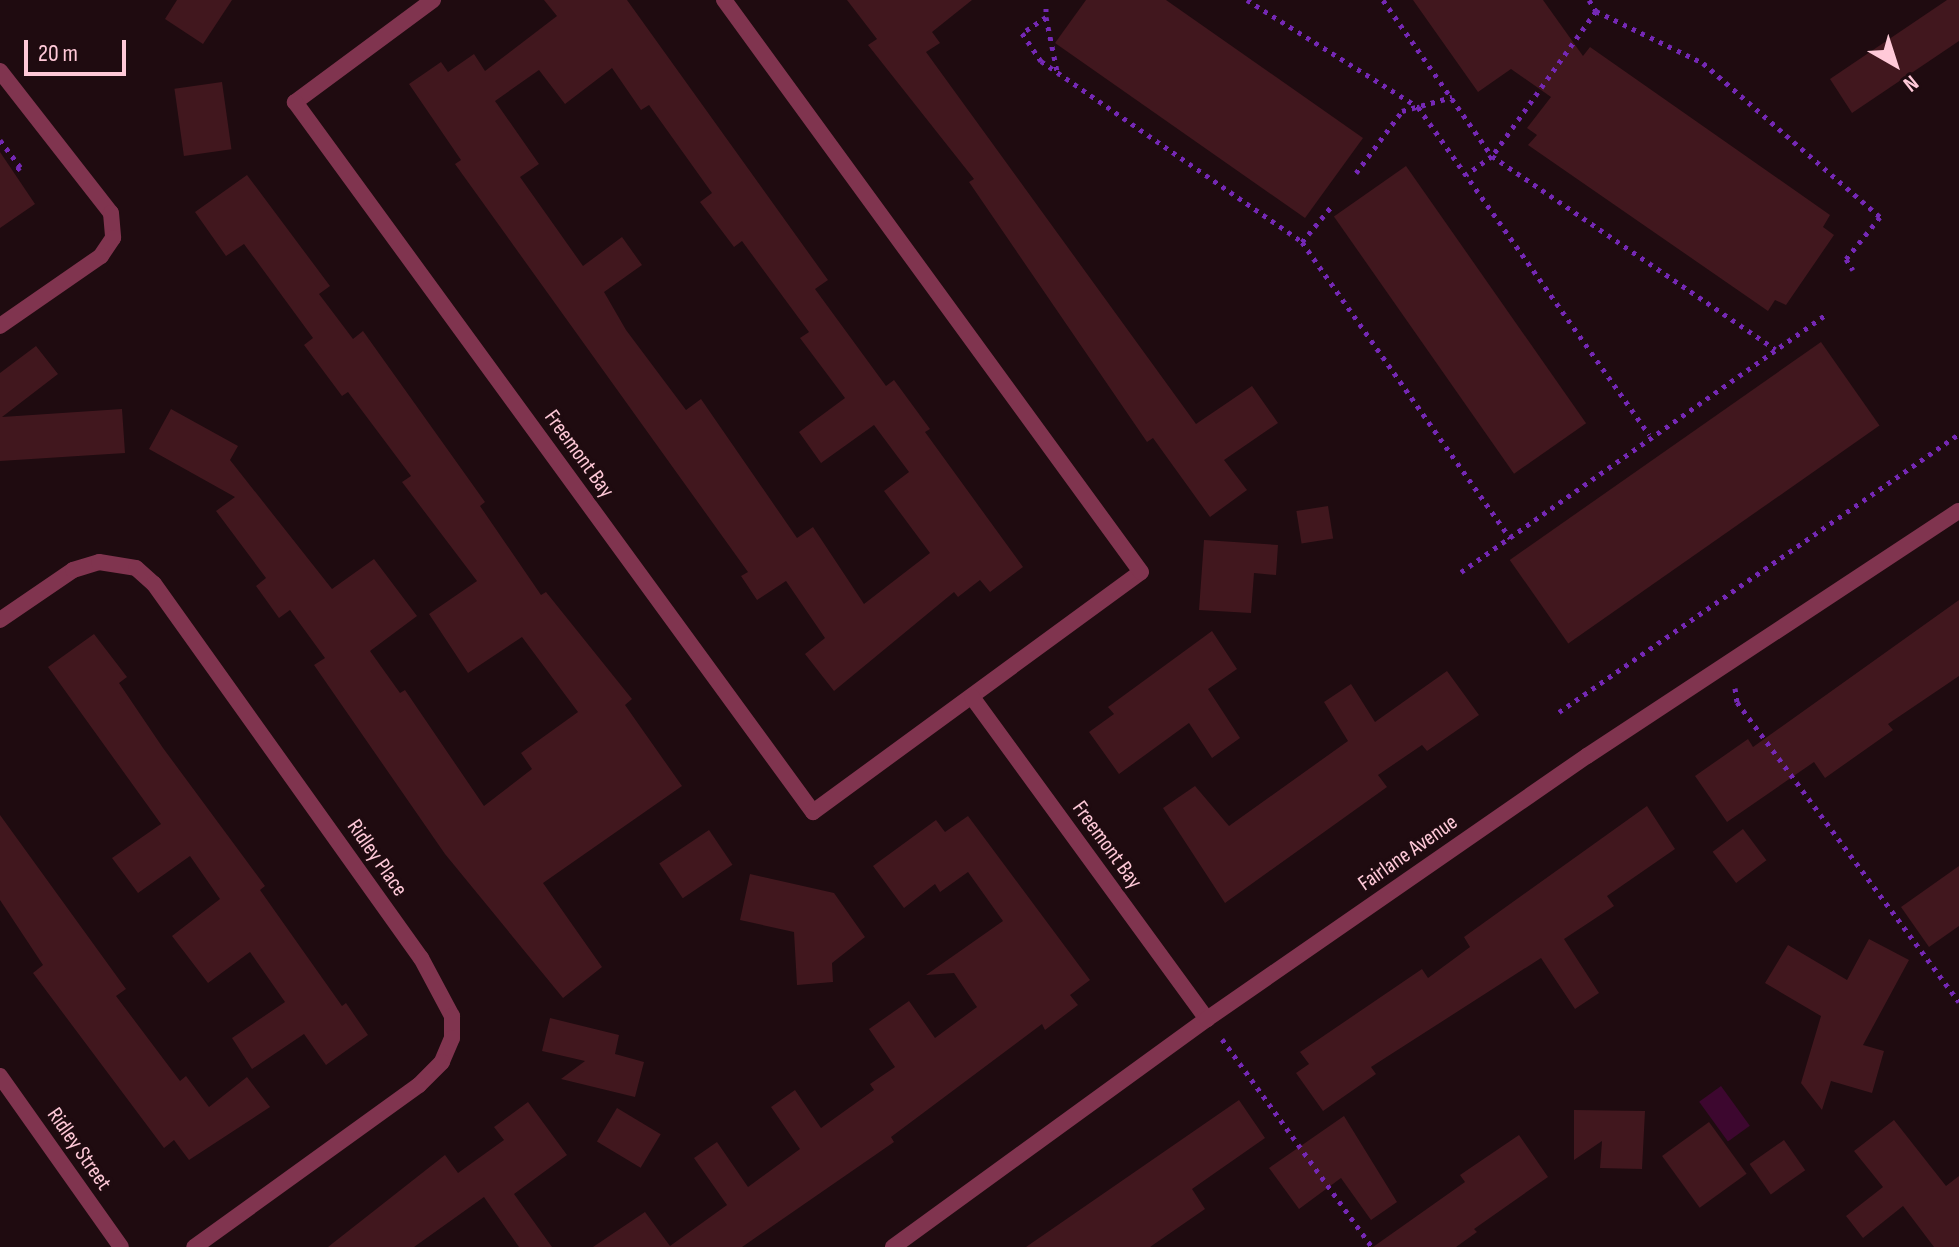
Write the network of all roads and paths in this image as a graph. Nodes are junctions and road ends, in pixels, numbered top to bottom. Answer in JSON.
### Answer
{"nodes":[{"id":1,"x":433,"y":0,"type":"edge"},
{"id":2,"x":724,"y":0,"type":"edge"},
{"id":3,"x":1247,"y":0,"type":"edge"},
{"id":4,"x":1383,"y":0,"type":"edge"},
{"id":5,"x":1589,"y":0,"type":"edge"},
{"id":6,"x":1046,"y":8,"type":"dead end"},
{"id":7,"x":1596,"y":11,"type":"junction"},
{"id":8,"x":1046,"y":17,"type":"junction"},
{"id":9,"x":0,"y":71,"type":"edge"},
{"id":10,"x":1059,"y":77,"type":"junction"},
{"id":11,"x":1452,"y":97,"type":"junction"},
{"id":12,"x":1418,"y":107,"type":"junction"},
{"id":13,"x":0,"y":140,"type":"edge"},
{"id":14,"x":1492,"y":156,"type":"junction"},
{"id":15,"x":14,"y":172,"type":"dead end"},
{"id":16,"x":1356,"y":173,"type":"dead end"},
{"id":17,"x":1466,"y":175,"type":"junction"},
{"id":18,"x":1331,"y":207,"type":"dead end"},
{"id":19,"x":1302,"y":242,"type":"junction"},
{"id":20,"x":1853,"y":270,"type":"dead end"},
{"id":21,"x":1825,"y":315,"type":"dead end"},
{"id":22,"x":0,"y":326,"type":"edge"},
{"id":23,"x":1775,"y":349,"type":"junction"},
{"id":24,"x":1959,"y":434,"type":"edge"},
{"id":25,"x":1649,"y":435,"type":"junction"},
{"id":26,"x":1959,"y":511,"type":"edge"},
{"id":27,"x":1510,"y":538,"type":"junction"},
{"id":28,"x":1461,"y":572,"type":"dead end"},
{"id":29,"x":0,"y":620,"type":"edge"},
{"id":30,"x":1730,"y":664,"type":"junction"},
{"id":31,"x":972,"y":697,"type":"junction"},
{"id":32,"x":1559,"y":712,"type":"dead end"},
{"id":33,"x":1959,"y":1002,"type":"edge"},
{"id":34,"x":1207,"y":1019,"type":"junction"},
{"id":35,"x":0,"y":1076,"type":"edge"},
{"id":36,"x":121,"y":1247,"type":"edge"},
{"id":37,"x":194,"y":1247,"type":"edge"},
{"id":38,"x":893,"y":1247,"type":"edge"},
{"id":39,"x":1372,"y":1247,"type":"edge"}],
"edges":[{"from":1,"to":31,"type":"street","name":"Freemont Bay"},
{"from":2,"to":31,"type":"street","name":"Freemont Bay"},
{"from":3,"to":12,"type":"path"},
{"from":4,"to":11,"type":"path"},
{"from":5,"to":7,"type":"path"},
{"from":6,"to":8,"type":"path"},
{"from":7,"to":14,"type":"path"},
{"from":7,"to":20,"type":"path"},
{"from":8,"to":10,"type":"path"},
{"from":8,"to":10,"type":"path"},
{"from":9,"to":22,"type":"street"},
{"from":10,"to":19,"type":"path"},
{"from":11,"to":12,"type":"path"},
{"from":11,"to":14,"type":"path"},
{"from":12,"to":16,"type":"path"},
{"from":12,"to":17,"type":"path"},
{"from":13,"to":15,"type":"path"},
{"from":14,"to":17,"type":"path"},
{"from":14,"to":23,"type":"path"},
{"from":17,"to":25,"type":"path"},
{"from":18,"to":19,"type":"path"},
{"from":19,"to":27,"type":"path"},
{"from":21,"to":23,"type":"path"},
{"from":23,"to":25,"type":"path"},
{"from":24,"to":32,"type":"path"},
{"from":25,"to":27,"type":"path"},
{"from":26,"to":30,"type":"street","name":"Fairlane Avenue"},
{"from":27,"to":28,"type":"path"},
{"from":29,"to":37,"type":"street","name":"Ridley Place"},
{"from":30,"to":33,"type":"path"},
{"from":30,"to":34,"type":"street","name":"Fairlane Avenue"},
{"from":31,"to":34,"type":"street","name":"Freemont Bay"},
{"from":34,"to":38,"type":"street","name":"Fairlane Avenue"},
{"from":34,"to":39,"type":"path"},
{"from":35,"to":36,"type":"street","name":"Ridley Street"}]}
